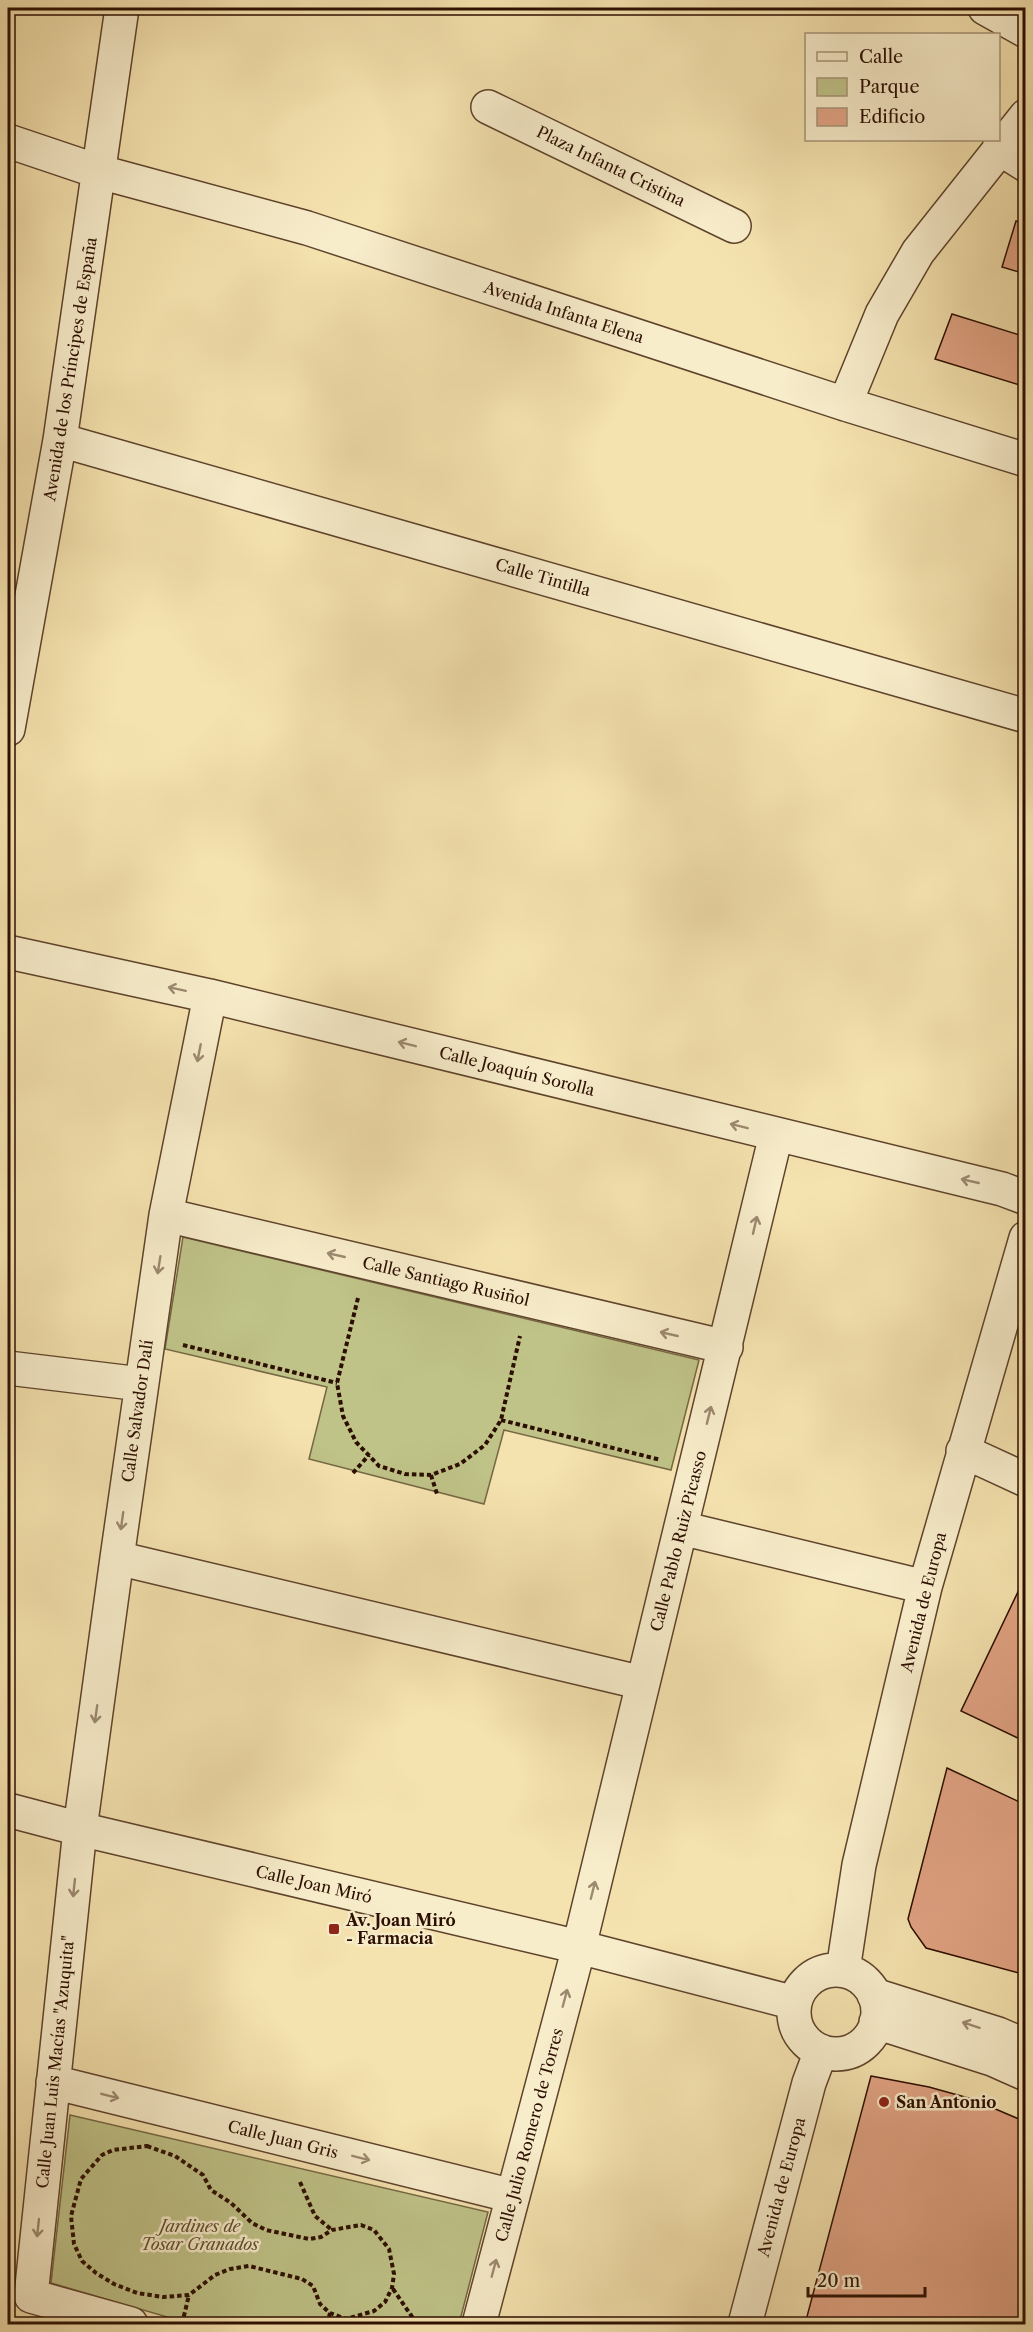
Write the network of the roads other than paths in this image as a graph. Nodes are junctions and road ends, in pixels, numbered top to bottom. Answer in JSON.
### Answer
{"nodes":[{"id":1,"x":122,"y":8,"type":"edge"},
{"id":2,"x":985,"y":8,"type":"edge"},
{"id":3,"x":1026,"y":31,"type":"edge"},
{"id":4,"x":489,"y":107,"type":"dead end"},
{"id":5,"x":1026,"y":117,"type":"edge"},
{"id":6,"x":8,"y":141,"type":"edge"},
{"id":7,"x":1012,"y":156,"type":"edge"},
{"id":8,"x":100,"y":172,"type":"junction"},
{"id":9,"x":734,"y":226,"type":"dead end"},
{"id":10,"x":844,"y":404,"type":"junction"},
{"id":11,"x":60,"y":440,"type":"junction"},
{"id":12,"x":1026,"y":460,"type":"edge"},
{"id":13,"x":1026,"y":716,"type":"edge"},
{"id":14,"x":8,"y":729,"type":"edge"},
{"id":15,"x":8,"y":951,"type":"edge"},
{"id":16,"x":210,"y":996,"type":"junction"},
{"id":17,"x":776,"y":1135,"type":"junction"},
{"id":18,"x":1026,"y":1198,"type":"edge"},
{"id":19,"x":166,"y":1215,"type":"junction"},
{"id":20,"x":1026,"y":1238,"type":"edge"},
{"id":21,"x":726,"y":1347,"type":"junction"},
{"id":22,"x":8,"y":1368,"type":"edge"},
{"id":23,"x":141,"y":1384,"type":"junction"},
{"id":24,"x":963,"y":1451,"type":"junction"},
{"id":25,"x":1026,"y":1480,"type":"edge"},
{"id":26,"x":681,"y":1528,"type":"junction"},
{"id":27,"x":117,"y":1558,"type":"junction"},
{"id":28,"x":925,"y":1587,"type":"junction"},
{"id":29,"x":643,"y":1683,"type":"junction"},
{"id":30,"x":8,"y":1810,"type":"edge"},
{"id":31,"x":80,"y":1829,"type":"junction"},
{"id":32,"x":579,"y":1947,"type":"junction"},
{"id":33,"x":843,"y":1970,"type":"junction"},
{"id":34,"x":795,"y":2003,"type":"junction"},
{"id":35,"x":875,"y":2009,"type":"junction"},
{"id":36,"x":1026,"y":2046,"type":"edge"},
{"id":37,"x":821,"y":2051,"type":"junction"},
{"id":38,"x":1026,"y":2074,"type":"edge"},
{"id":39,"x":53,"y":2082,"type":"junction"},
{"id":40,"x":513,"y":2196,"type":"junction"},
{"id":41,"x":131,"y":2325,"type":"edge"},
{"id":42,"x":479,"y":2325,"type":"edge"},
{"id":43,"x":745,"y":2325,"type":"edge"}],
"edges":[{"from":1,"to":8,"type":"street","name":"Avenida de los Príncipes de España"},
{"from":2,"to":3,"type":"street"},
{"from":4,"to":9,"type":"street","name":"Plaza Infanta Cristina"},
{"from":5,"to":7,"type":"street"},
{"from":6,"to":8,"type":"street","name":"Avenida Infanta Elena"},
{"from":7,"to":10,"type":"street"},
{"from":8,"to":10,"type":"street","name":"Avenida Infanta Elena"},
{"from":8,"to":11,"type":"street","name":"Avenida de los Príncipes de España"},
{"from":10,"to":12,"type":"street","name":"Avenida Infanta Elena"},
{"from":11,"to":13,"type":"street","name":"Calle Tintilla"},
{"from":11,"to":14,"type":"street","name":"Avenida de los Príncipes de España"},
{"from":16,"to":15,"type":"street","name":"Calle Joaquín Sorolla","one_way":true},
{"from":17,"to":16,"type":"street","name":"Calle Joaquín Sorolla","one_way":true},
{"from":16,"to":19,"type":"street","name":"Calle Salvador Dalí","one_way":true},
{"from":18,"to":17,"type":"street","name":"Calle Joaquín Sorolla","one_way":true},
{"from":21,"to":17,"type":"street","name":"Calle Pablo Ruiz Picasso","one_way":true},
{"from":21,"to":19,"type":"street","name":"Calle Santiago Rusiñol","one_way":true},
{"from":19,"to":23,"type":"street","name":"Calle Salvador Dalí","one_way":true},
{"from":20,"to":24,"type":"street","name":"Avenida de Europa"},
{"from":26,"to":21,"type":"street","name":"Calle Pablo Ruiz Picasso","one_way":true},
{"from":22,"to":23,"type":"street"},
{"from":23,"to":27,"type":"street","name":"Calle Salvador Dalí","one_way":true},
{"from":24,"to":25,"type":"street"},
{"from":24,"to":28,"type":"street","name":"Avenida de Europa"},
{"from":26,"to":28,"type":"street"},
{"from":26,"to":29,"type":"street","name":"Calle Pablo Ruiz Picasso"},
{"from":27,"to":29,"type":"street"},
{"from":27,"to":31,"type":"street","name":"Calle Salvador Dalí","one_way":true},
{"from":28,"to":33,"type":"street","name":"Avenida de Europa"},
{"from":32,"to":29,"type":"street","name":"Calle Pablo Ruiz Picasso","one_way":true},
{"from":30,"to":31,"type":"street","name":"Calle Joan Miró"},
{"from":31,"to":32,"type":"street","name":"Calle Joan Miró"},
{"from":31,"to":39,"type":"street","name":"Calle Juan Luis Macías \"Azuquita\"","one_way":true},
{"from":32,"to":34,"type":"street","name":"Calle Joan Miró"},
{"from":40,"to":32,"type":"street","name":"Calle Julio Romero de Torres","one_way":true},
{"from":33,"to":34,"type":"street"},
{"from":33,"to":35,"type":"street"},
{"from":34,"to":37,"type":"street"},
{"from":36,"to":35,"type":"street","one_way":true},
{"from":35,"to":37,"type":"street"},
{"from":35,"to":38,"type":"street"},
{"from":37,"to":43,"type":"street","name":"Avenida de Europa"},
{"from":39,"to":40,"type":"street","name":"Calle Juan Gris","one_way":true},
{"from":39,"to":41,"type":"street","name":"Calle Juan Luis Macías \"Azuquita\"","one_way":true},
{"from":42,"to":40,"type":"street","name":"Calle Julio Romero de Torres","one_way":true}]}
